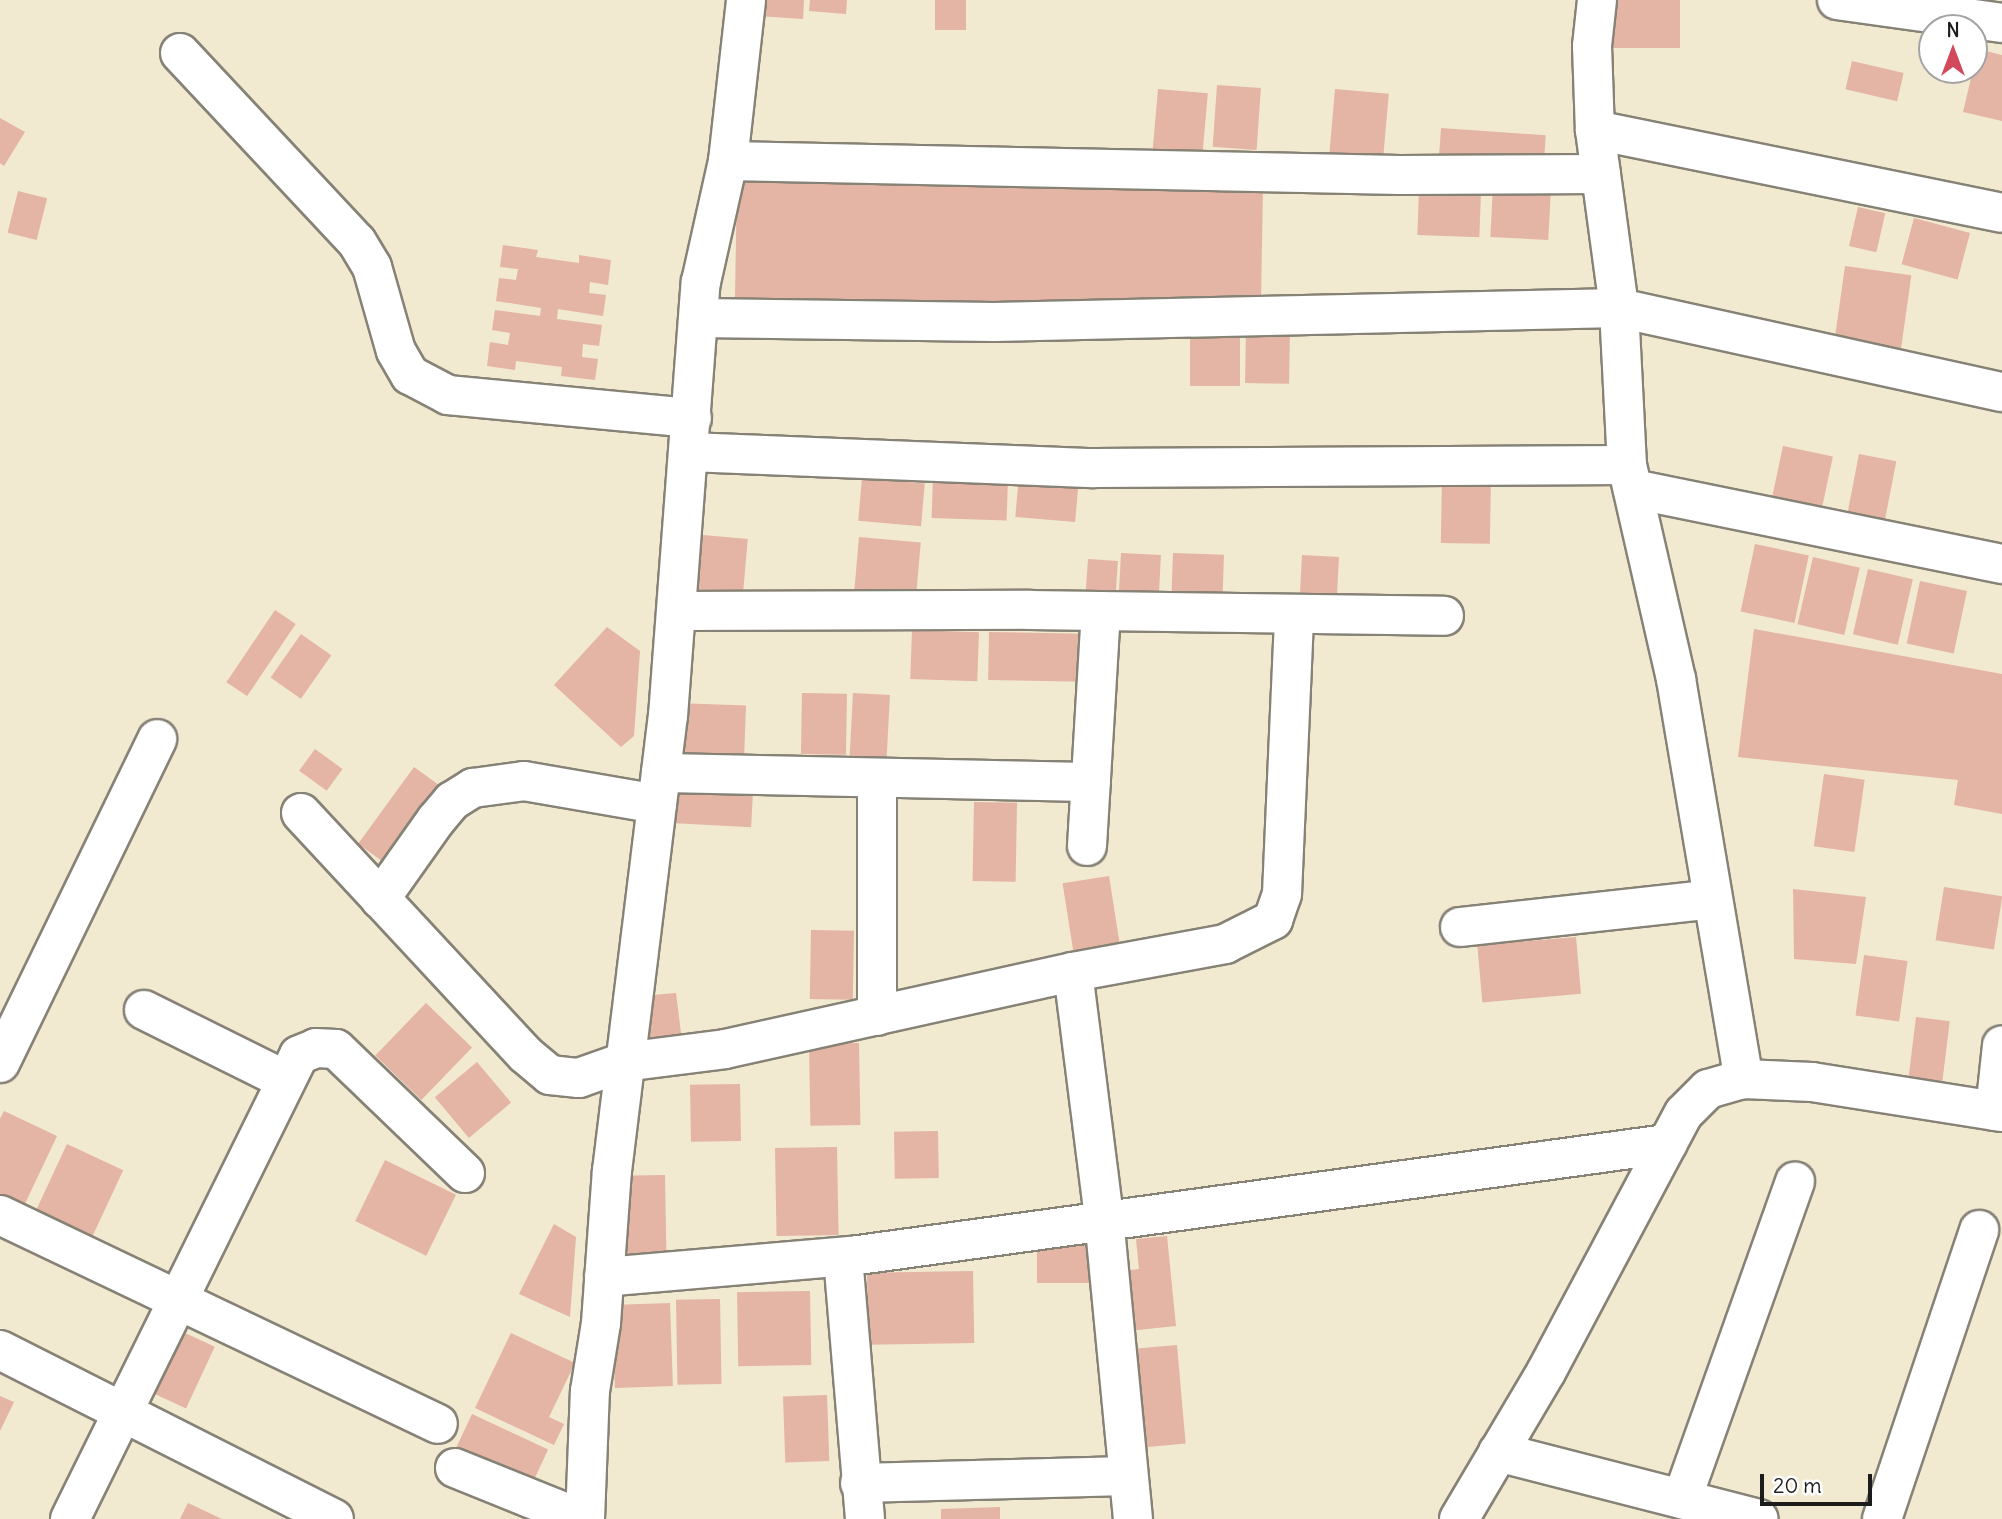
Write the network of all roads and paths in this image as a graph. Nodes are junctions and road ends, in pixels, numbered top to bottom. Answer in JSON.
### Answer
{"nodes":[{"id":1,"x":746,"y":0,"type":"edge"},
{"id":2,"x":1597,"y":0,"type":"edge"},
{"id":3,"x":1837,"y":0,"type":"edge"},
{"id":4,"x":2002,"y":23,"type":"edge"},
{"id":5,"x":180,"y":53,"type":"dead end"},
{"id":6,"x":1595,"y":130,"type":"junction"},
{"id":7,"x":728,"y":161,"type":"junction"},
{"id":8,"x":1601,"y":174,"type":"junction"},
{"id":9,"x":2002,"y":213,"type":"edge"},
{"id":10,"x":1619,"y":308,"type":"junction"},
{"id":11,"x":700,"y":318,"type":"junction"},
{"id":12,"x":2002,"y":392,"type":"edge"},
{"id":13,"x":690,"y":435,"type":"junction"},
{"id":14,"x":1630,"y":477,"type":"junction"},
{"id":15,"x":2002,"y":564,"type":"edge"},
{"id":16,"x":677,"y":611,"type":"junction"},
{"id":17,"x":1101,"y":611,"type":"junction"},
{"id":18,"x":1444,"y":616,"type":"dead end"},
{"id":19,"x":1294,"y":617,"type":"junction"},
{"id":20,"x":157,"y":739,"type":"dead end"},
{"id":21,"x":877,"y":778,"type":"junction"},
{"id":22,"x":1091,"y":782,"type":"junction"},
{"id":23,"x":659,"y":789,"type":"junction"},
{"id":24,"x":301,"y":813,"type":"dead end"},
{"id":25,"x":1087,"y":846,"type":"dead end"},
{"id":26,"x":380,"y":898,"type":"junction"},
{"id":27,"x":1712,"y":899,"type":"junction"},
{"id":28,"x":1460,"y":927,"type":"dead end"},
{"id":29,"x":1073,"y":972,"type":"junction"},
{"id":30,"x":144,"y":1010,"type":"dead end"},
{"id":31,"x":877,"y":1016,"type":"junction"},
{"id":32,"x":2002,"y":1045,"type":"edge"},
{"id":33,"x":624,"y":1062,"type":"junction"},
{"id":34,"x":0,"y":1063,"type":"edge"},
{"id":35,"x":1744,"y":1079,"type":"junction"},
{"id":36,"x":285,"y":1080,"type":"junction"},
{"id":37,"x":1998,"y":1111,"type":"edge"},
{"id":38,"x":1667,"y":1144,"type":"junction"},
{"id":39,"x":465,"y":1173,"type":"dead end"},
{"id":40,"x":1795,"y":1181,"type":"dead end"},
{"id":41,"x":0,"y":1215,"type":"edge"},
{"id":42,"x":1104,"y":1218,"type":"junction"},
{"id":43,"x":1979,"y":1230,"type":"dead end"},
{"id":44,"x":843,"y":1256,"type":"junction"},
{"id":45,"x":604,"y":1277,"type":"junction"},
{"id":46,"x":174,"y":1301,"type":"junction"},
{"id":47,"x":0,"y":1350,"type":"edge"},
{"id":48,"x":122,"y":1412,"type":"junction"},
{"id":49,"x":439,"y":1424,"type":"dead end"},
{"id":50,"x":1498,"y":1452,"type":"junction"},
{"id":51,"x":454,"y":1468,"type":"dead end"},
{"id":52,"x":1127,"y":1476,"type":"junction"},
{"id":53,"x":1682,"y":1499,"type":"junction"},
{"id":54,"x":863,"y":1501,"type":"edge"},
{"id":55,"x":70,"y":1519,"type":"edge"},
{"id":56,"x":334,"y":1519,"type":"edge"},
{"id":57,"x":583,"y":1519,"type":"edge"},
{"id":58,"x":1133,"y":1519,"type":"edge"},
{"id":59,"x":1459,"y":1519,"type":"edge"},
{"id":60,"x":1759,"y":1519,"type":"edge"},
{"id":61,"x":1882,"y":1519,"type":"edge"}],
"edges":[{"from":1,"to":7,"type":"street"},
{"from":2,"to":6,"type":"street"},
{"from":3,"to":4,"type":"street"},
{"from":5,"to":13,"type":"street"},
{"from":6,"to":8,"type":"street"},
{"from":6,"to":9,"type":"street"},
{"from":7,"to":8,"type":"street"},
{"from":7,"to":11,"type":"street"},
{"from":8,"to":10,"type":"street"},
{"from":10,"to":11,"type":"street"},
{"from":10,"to":12,"type":"street"},
{"from":10,"to":14,"type":"street"},
{"from":11,"to":13,"type":"street"},
{"from":13,"to":14,"type":"street"},
{"from":13,"to":16,"type":"street"},
{"from":14,"to":15,"type":"street"},
{"from":14,"to":27,"type":"street"},
{"from":16,"to":17,"type":"street"},
{"from":16,"to":23,"type":"street"},
{"from":17,"to":19,"type":"street"},
{"from":17,"to":22,"type":"street"},
{"from":18,"to":19,"type":"street"},
{"from":19,"to":29,"type":"street"},
{"from":20,"to":34,"type":"street"},
{"from":21,"to":22,"type":"street"},
{"from":21,"to":23,"type":"street"},
{"from":21,"to":31,"type":"street"},
{"from":22,"to":25,"type":"street"},
{"from":23,"to":26,"type":"street"},
{"from":23,"to":33,"type":"street"},
{"from":24,"to":26,"type":"street"},
{"from":26,"to":33,"type":"street"},
{"from":27,"to":28,"type":"street"},
{"from":27,"to":35,"type":"street"},
{"from":29,"to":31,"type":"street"},
{"from":29,"to":42,"type":"street"},
{"from":30,"to":36,"type":"street"},
{"from":31,"to":33,"type":"street"},
{"from":32,"to":37,"type":"street"},
{"from":33,"to":45,"type":"street"},
{"from":35,"to":37,"type":"street"},
{"from":35,"to":38,"type":"street"},
{"from":36,"to":39,"type":"street"},
{"from":36,"to":46,"type":"street"},
{"from":38,"to":42,"type":"street"},
{"from":38,"to":50,"type":"street"},
{"from":40,"to":53,"type":"street"},
{"from":41,"to":46,"type":"street"},
{"from":42,"to":44,"type":"street"},
{"from":42,"to":52,"type":"street"},
{"from":43,"to":61,"type":"street"},
{"from":44,"to":45,"type":"street"},
{"from":44,"to":54,"type":"street"},
{"from":45,"to":57,"type":"street"},
{"from":46,"to":48,"type":"street"},
{"from":46,"to":49,"type":"street"},
{"from":47,"to":48,"type":"street"},
{"from":48,"to":55,"type":"street"},
{"from":48,"to":56,"type":"street"},
{"from":50,"to":53,"type":"street"},
{"from":50,"to":59,"type":"street"},
{"from":51,"to":57,"type":"street"},
{"from":52,"to":54,"type":"street"},
{"from":52,"to":58,"type":"street"},
{"from":53,"to":60,"type":"street"}]}
